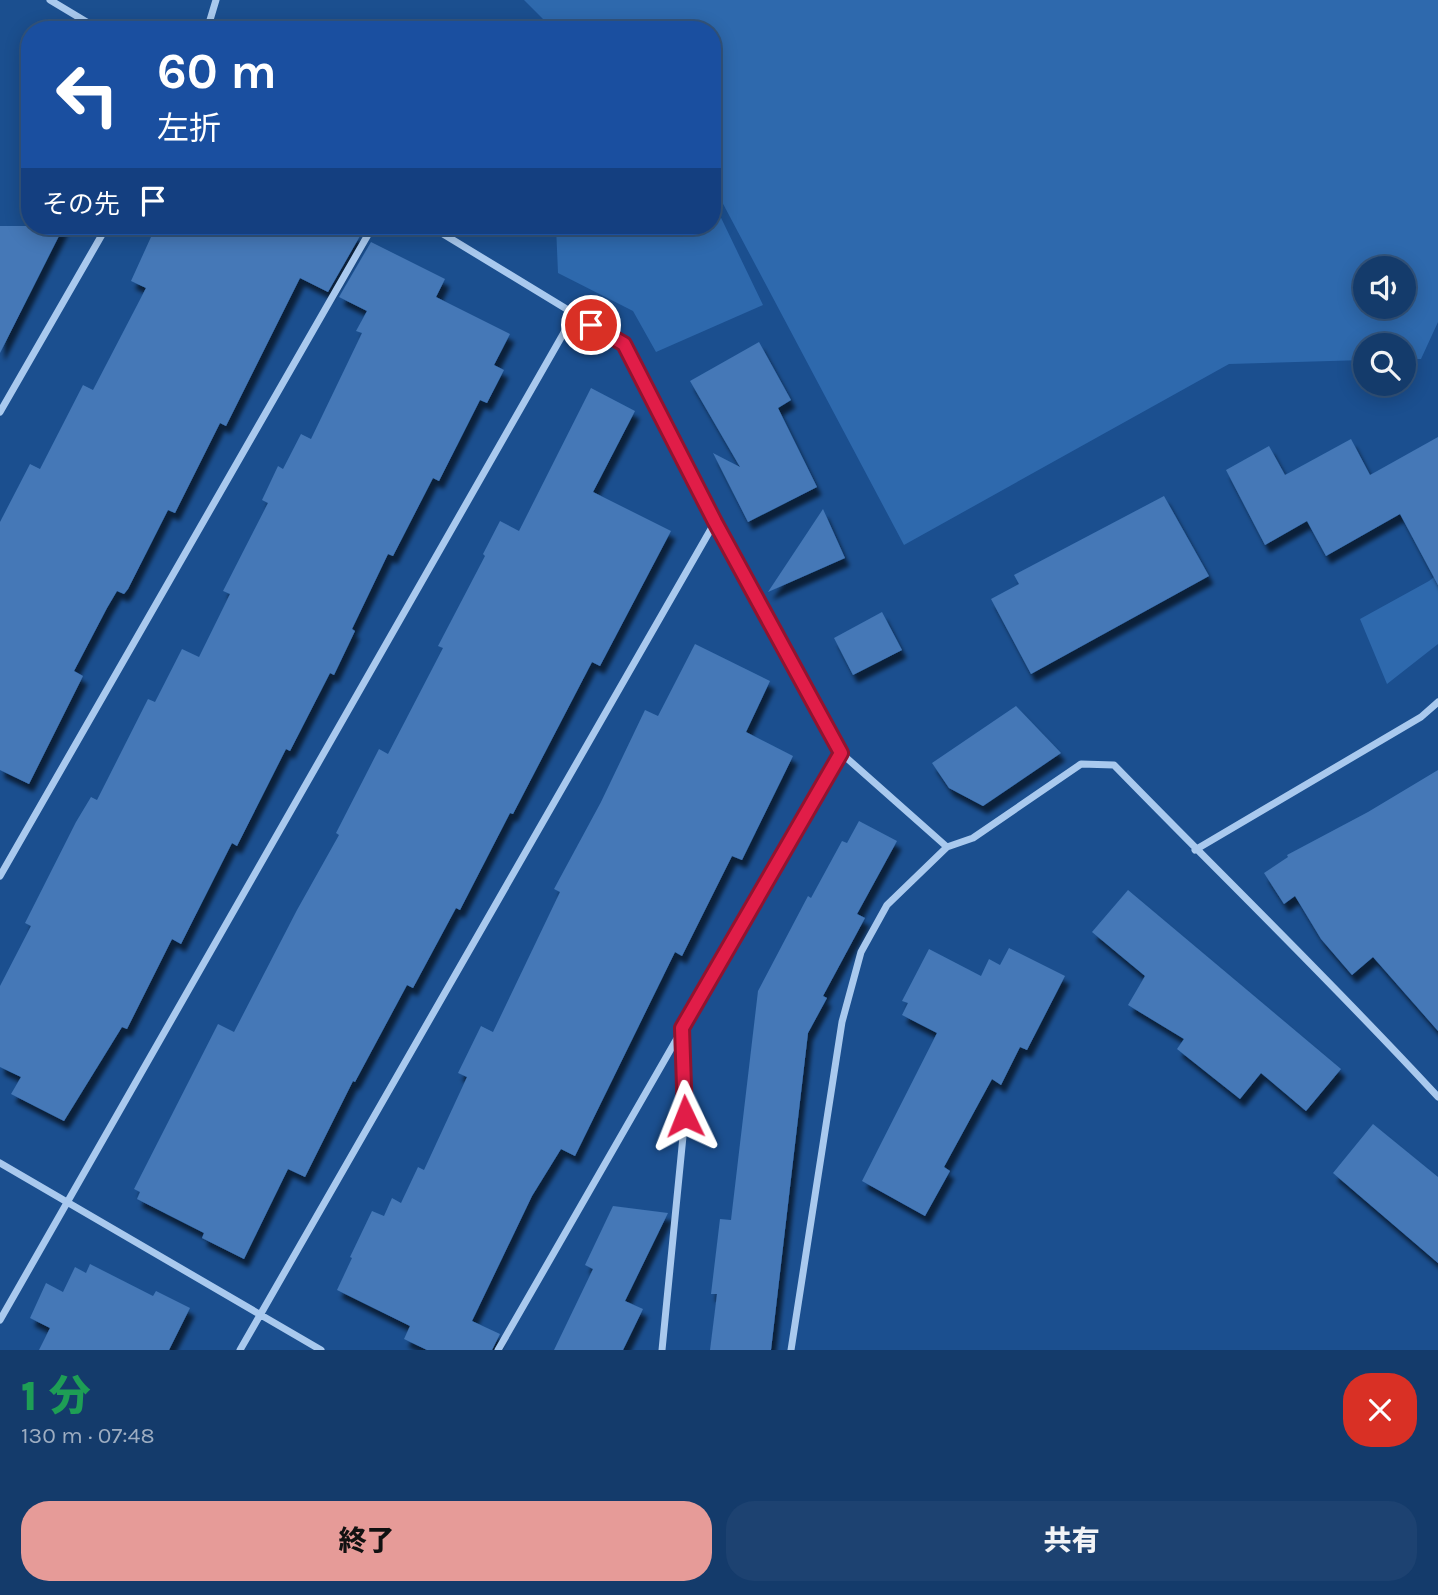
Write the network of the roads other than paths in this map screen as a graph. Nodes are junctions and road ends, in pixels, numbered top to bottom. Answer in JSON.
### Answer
{"nodes":[{"id":1,"x":50,"y":0,"type":"edge"},
{"id":2,"x":216,"y":0,"type":"edge"},
{"id":3,"x":85,"y":21,"type":"edge"},
{"id":4,"x":210,"y":21,"type":"edge"},
{"id":5,"x":102,"y":235,"type":"edge"},
{"id":6,"x":368,"y":235,"type":"edge"},
{"id":7,"x":445,"y":235,"type":"edge"},
{"id":8,"x":574,"y":315,"type":"junction"},
{"id":9,"x":0,"y":412,"type":"edge"},
{"id":10,"x":715,"y":522,"type":"junction"},
{"id":11,"x":1438,"y":702,"type":"edge"},
{"id":12,"x":841,"y":753,"type":"junction"},
{"id":13,"x":947,"y":847,"type":"junction"},
{"id":14,"x":1195,"y":850,"type":"junction"},
{"id":15,"x":0,"y":876,"type":"edge"},
{"id":16,"x":682,"y":1028,"type":"junction"},
{"id":17,"x":1438,"y":1097,"type":"edge"},
{"id":18,"x":0,"y":1163,"type":"edge"},
{"id":19,"x":67,"y":1202,"type":"junction"},
{"id":20,"x":260,"y":1315,"type":"junction"},
{"id":21,"x":0,"y":1320,"type":"edge"},
{"id":22,"x":240,"y":1350,"type":"edge"},
{"id":23,"x":321,"y":1350,"type":"edge"},
{"id":24,"x":498,"y":1350,"type":"edge"},
{"id":25,"x":662,"y":1350,"type":"edge"},
{"id":26,"x":791,"y":1350,"type":"edge"}],
"edges":[{"from":1,"to":3,"type":"street"},
{"from":2,"to":4,"type":"street"},
{"from":5,"to":9,"type":"street"},
{"from":6,"to":15,"type":"street"},
{"from":7,"to":8,"type":"street"},
{"from":8,"to":10,"type":"street"},
{"from":8,"to":19,"type":"street"},
{"from":10,"to":12,"type":"street"},
{"from":10,"to":20,"type":"street"},
{"from":11,"to":14,"type":"street"},
{"from":12,"to":13,"type":"street"},
{"from":12,"to":16,"type":"street"},
{"from":13,"to":14,"type":"street"},
{"from":13,"to":26,"type":"street"},
{"from":14,"to":17,"type":"street"},
{"from":16,"to":24,"type":"street"},
{"from":16,"to":25,"type":"street"},
{"from":18,"to":19,"type":"street"},
{"from":19,"to":20,"type":"street"},
{"from":19,"to":21,"type":"street"},
{"from":20,"to":22,"type":"street"},
{"from":20,"to":23,"type":"street"}]}
